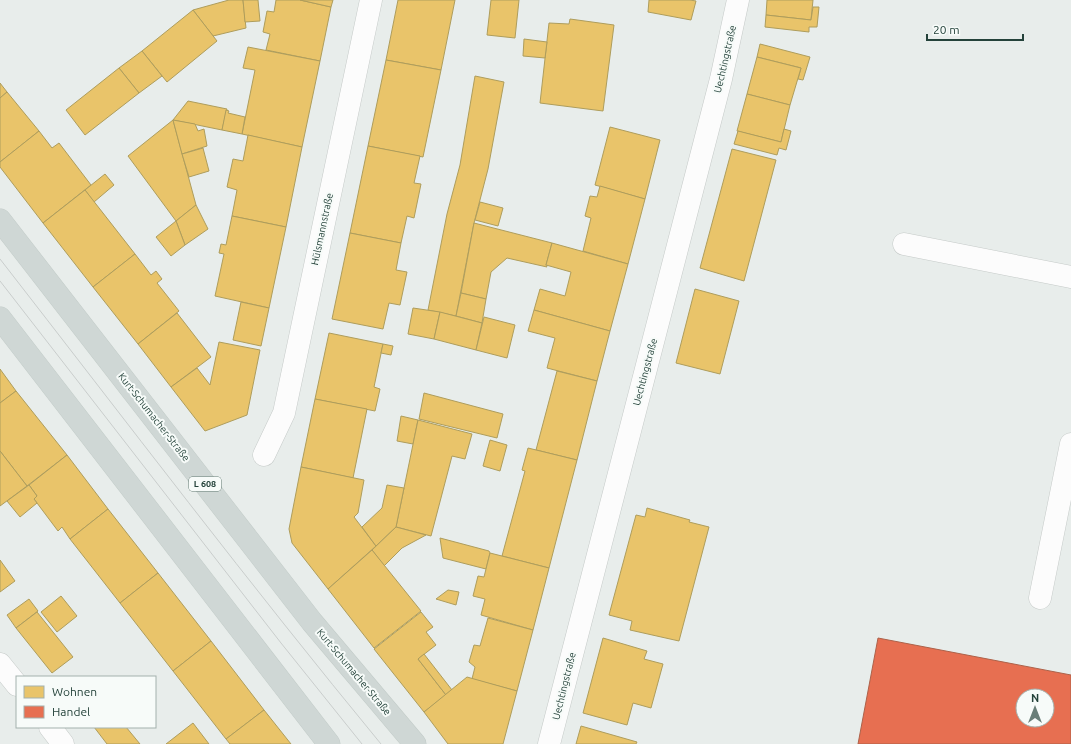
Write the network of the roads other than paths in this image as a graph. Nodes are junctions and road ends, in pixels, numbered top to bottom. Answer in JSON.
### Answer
{"nodes":[{"id":1,"x":371,"y":0,"type":"edge"},
{"id":2,"x":738,"y":0,"type":"edge"},
{"id":3,"x":0,"y":220,"type":"edge"},
{"id":4,"x":904,"y":244,"type":"dead end"},
{"id":5,"x":1071,"y":277,"type":"edge"},
{"id":6,"x":0,"y":318,"type":"edge"},
{"id":7,"x":1071,"y":444,"type":"edge"},
{"id":8,"x":264,"y":455,"type":"dead end"},
{"id":9,"x":1040,"y":598,"type":"dead end"},
{"id":10,"x":0,"y":664,"type":"edge"},
{"id":11,"x":16,"y":684,"type":"edge"},
{"id":12,"x":51,"y":728,"type":"edge"},
{"id":13,"x":64,"y":744,"type":"edge"},
{"id":14,"x":329,"y":744,"type":"edge"},
{"id":15,"x":415,"y":744,"type":"edge"},
{"id":16,"x":549,"y":744,"type":"edge"}],
"edges":[{"from":1,"to":8,"type":"street","name":"Hülsmannstraße"},
{"from":2,"to":16,"type":"street","name":"Uechtingstraße"},
{"from":3,"to":15,"type":"main road","name":"Kurt-Schumacher-Straße","number":"L 608"},
{"from":4,"to":5,"type":"street"},
{"from":6,"to":14,"type":"main road"},
{"from":7,"to":9,"type":"street"},
{"from":10,"to":11,"type":"street"},
{"from":12,"to":13,"type":"street"}]}
